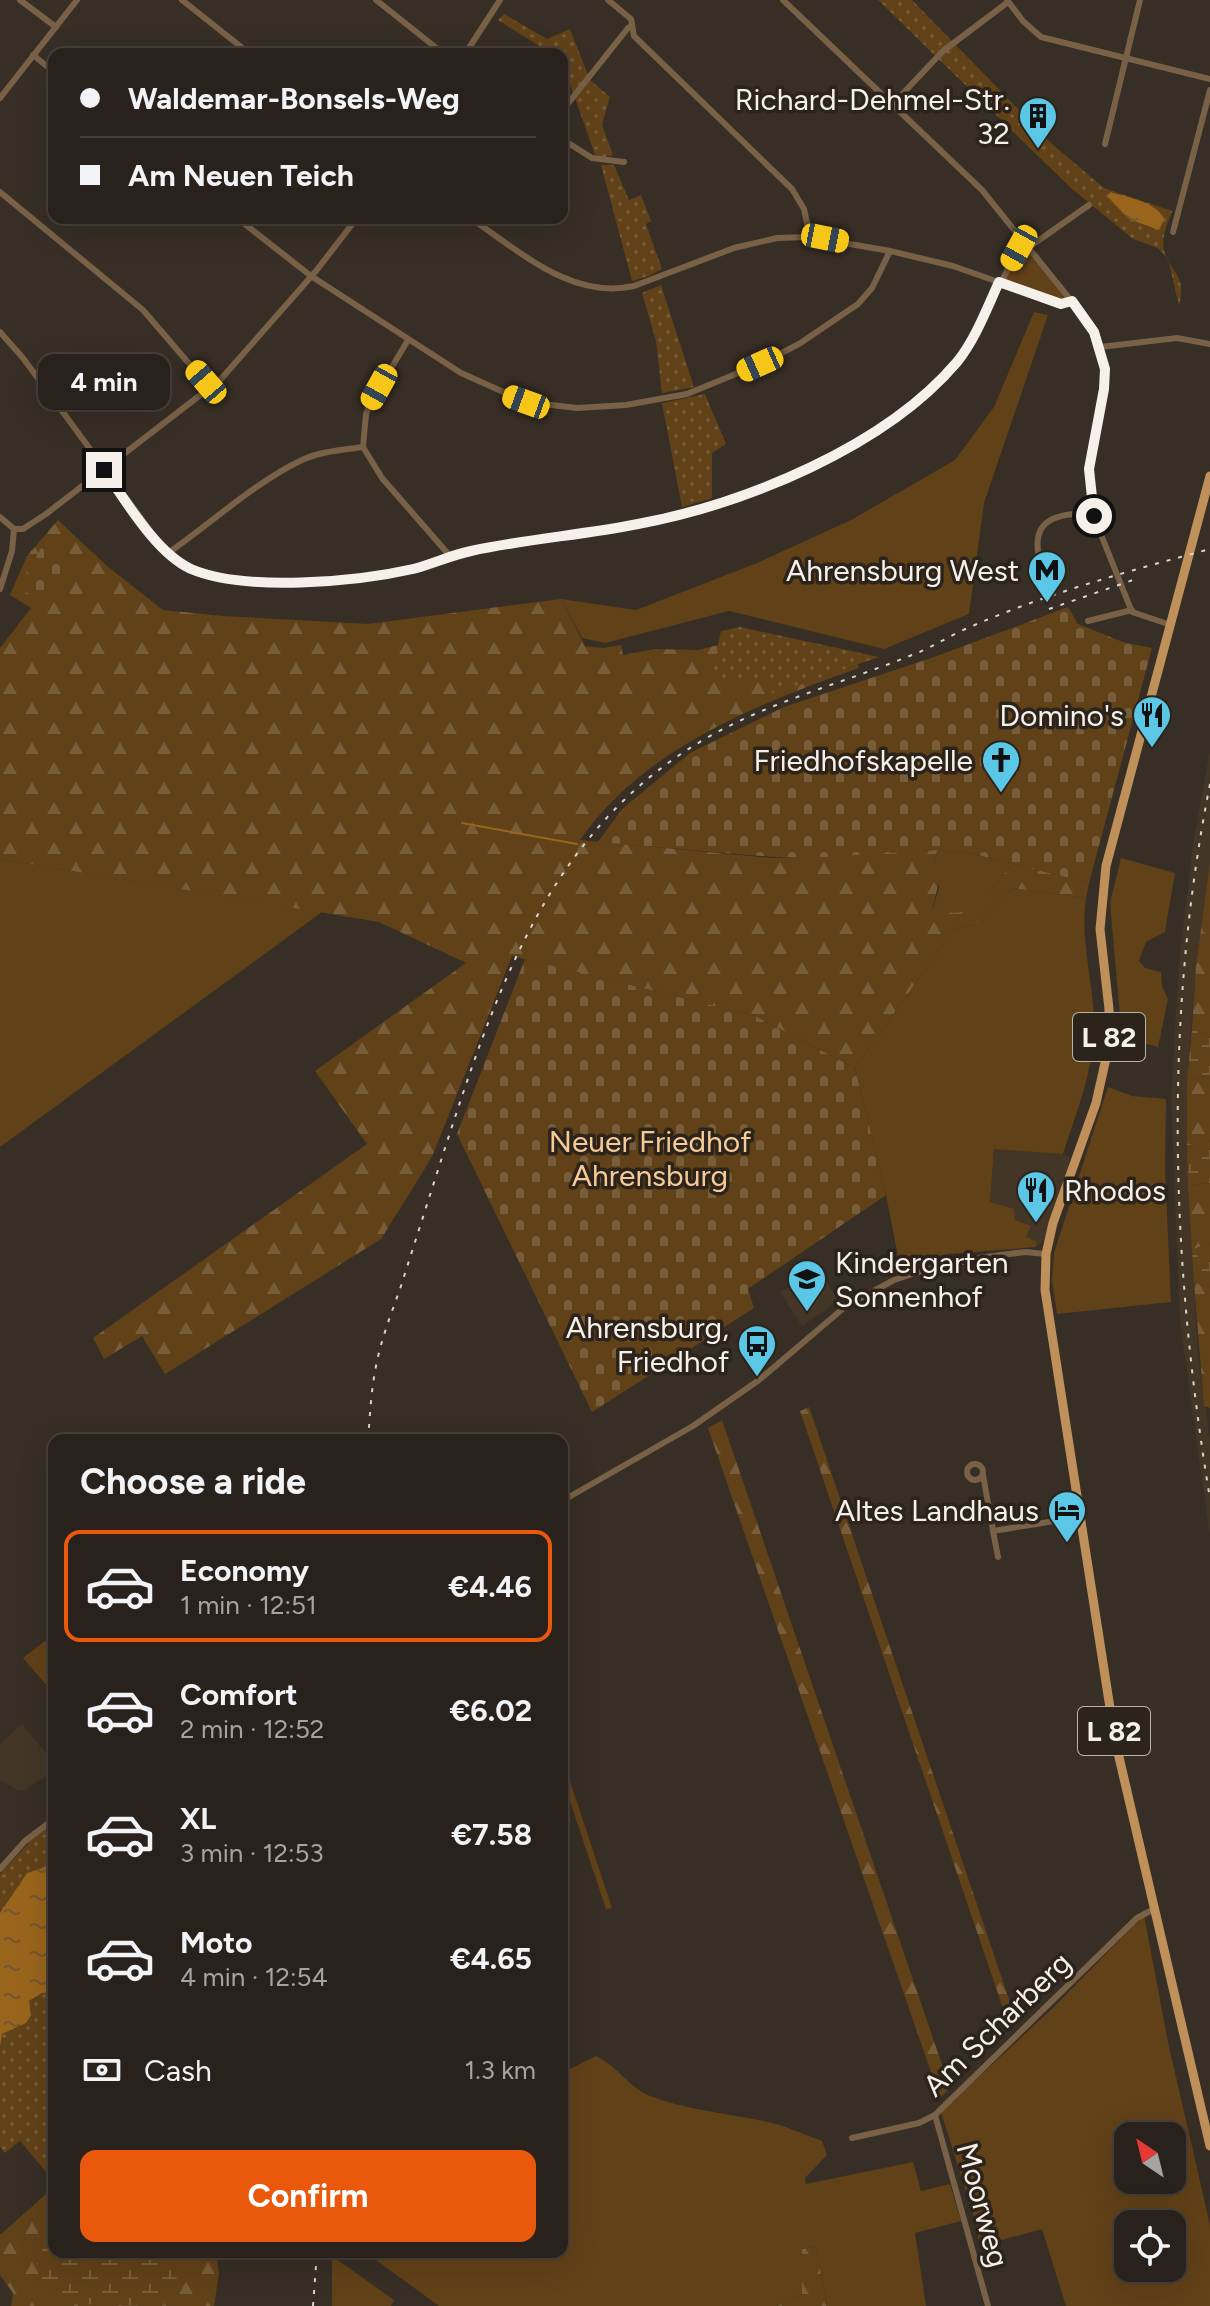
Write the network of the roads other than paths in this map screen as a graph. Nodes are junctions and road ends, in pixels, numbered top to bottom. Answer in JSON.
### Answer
{"nodes":[{"id":1,"x":20,"y":0,"type":"edge"},
{"id":2,"x":77,"y":0,"type":"edge"},
{"id":3,"x":182,"y":0,"type":"edge"},
{"id":4,"x":376,"y":0,"type":"edge"},
{"id":5,"x":500,"y":0,"type":"edge"},
{"id":6,"x":608,"y":0,"type":"edge"},
{"id":7,"x":783,"y":0,"type":"edge"},
{"id":8,"x":1140,"y":0,"type":"edge"},
{"id":9,"x":1007,"y":1,"type":"edge"},
{"id":10,"x":632,"y":26,"type":"junction"},
{"id":11,"x":56,"y":27,"type":"junction"},
{"id":12,"x":242,"y":48,"type":"edge"},
{"id":13,"x":436,"y":48,"type":"edge"},
{"id":14,"x":469,"y":48,"type":"edge"},
{"id":15,"x":33,"y":55,"type":"junction"},
{"id":16,"x":1124,"y":59,"type":"junction"},
{"id":17,"x":48,"y":67,"type":"edge"},
{"id":18,"x":1210,"y":79,"type":"edge"},
{"id":19,"x":1210,"y":90,"type":"edge"},
{"id":20,"x":0,"y":98,"type":"edge"},
{"id":21,"x":568,"y":103,"type":"edge"},
{"id":22,"x":892,"y":105,"type":"junction"},
{"id":23,"x":568,"y":143,"type":"edge"},
{"id":24,"x":1105,"y":144,"type":"dead end"},
{"id":25,"x":624,"y":162,"type":"dead end"},
{"id":26,"x":0,"y":192,"type":"edge"},
{"id":27,"x":1089,"y":205,"type":"dead end"},
{"id":28,"x":245,"y":224,"type":"edge"},
{"id":29,"x":352,"y":224,"type":"edge"},
{"id":30,"x":479,"y":224,"type":"edge"},
{"id":31,"x":1173,"y":232,"type":"dead end"},
{"id":32,"x":810,"y":237,"type":"junction"},
{"id":33,"x":1026,"y":244,"type":"junction"},
{"id":34,"x":890,"y":251,"type":"junction"},
{"id":35,"x":311,"y":276,"type":"junction"},
{"id":36,"x":999,"y":282,"type":"junction"},
{"id":37,"x":1072,"y":301,"type":"junction"},
{"id":38,"x":0,"y":332,"type":"edge"},
{"id":39,"x":408,"y":340,"type":"junction"},
{"id":40,"x":1210,"y":344,"type":"edge"},
{"id":41,"x":1100,"y":347,"type":"junction"},
{"id":42,"x":210,"y":388,"type":"junction"},
{"id":43,"x":363,"y":447,"type":"junction"},
{"id":44,"x":104,"y":470,"type":"junction"},
{"id":45,"x":1210,"y":476,"type":"edge"},
{"id":46,"x":1093,"y":512,"type":"junction"},
{"id":47,"x":0,"y":517,"type":"edge"},
{"id":48,"x":14,"y":529,"type":"junction"},
{"id":49,"x":168,"y":553,"type":"junction"},
{"id":50,"x":450,"y":556,"type":"junction"},
{"id":51,"x":1039,"y":557,"type":"dead end"},
{"id":52,"x":0,"y":589,"type":"edge"},
{"id":53,"x":1132,"y":610,"type":"junction"},
{"id":54,"x":1088,"y":621,"type":"dead end"},
{"id":55,"x":1171,"y":626,"type":"junction"},
{"id":56,"x":1046,"y":1254,"type":"junction"},
{"id":57,"x":983,"y":1475,"type":"dead end"},
{"id":58,"x":568,"y":1498,"type":"edge"},
{"id":59,"x":1080,"y":1517,"type":"junction"},
{"id":60,"x":993,"y":1531,"type":"junction"},
{"id":61,"x":998,"y":1557,"type":"dead end"},
{"id":62,"x":48,"y":1824,"type":"edge"},
{"id":63,"x":0,"y":1869,"type":"edge"},
{"id":64,"x":1154,"y":1909,"type":"junction"},
{"id":65,"x":935,"y":2115,"type":"junction"},
{"id":66,"x":852,"y":2138,"type":"dead end"},
{"id":67,"x":1210,"y":2146,"type":"edge"},
{"id":68,"x":988,"y":2306,"type":"edge"}],
"edges":[{"from":1,"to":11,"type":"street"},
{"from":2,"to":11,"type":"street"},
{"from":3,"to":12,"type":"street"},
{"from":4,"to":13,"type":"street"},
{"from":5,"to":14,"type":"street"},
{"from":6,"to":10,"type":"street"},
{"from":7,"to":22,"type":"street"},
{"from":8,"to":16,"type":"street"},
{"from":9,"to":16,"type":"street"},
{"from":9,"to":22,"type":"street"},
{"from":10,"to":21,"type":"street"},
{"from":10,"to":32,"type":"street"},
{"from":11,"to":15,"type":"street"},
{"from":15,"to":17,"type":"street"},
{"from":15,"to":20,"type":"street"},
{"from":16,"to":18,"type":"street"},
{"from":16,"to":24,"type":"street"},
{"from":19,"to":31,"type":"street"},
{"from":22,"to":33,"type":"street"},
{"from":23,"to":25,"type":"street"},
{"from":26,"to":42,"type":"street"},
{"from":27,"to":33,"type":"street"},
{"from":28,"to":35,"type":"street"},
{"from":29,"to":35,"type":"street"},
{"from":30,"to":32,"type":"street"},
{"from":32,"to":34,"type":"street"},
{"from":33,"to":36,"type":"street"},
{"from":33,"to":37,"type":"street"},
{"from":34,"to":36,"type":"street"},
{"from":34,"to":39,"type":"street"},
{"from":35,"to":39,"type":"street"},
{"from":35,"to":42,"type":"street"},
{"from":36,"to":37,"type":"street"},
{"from":36,"to":50,"type":"street"},
{"from":37,"to":41,"type":"street"},
{"from":38,"to":44,"type":"street"},
{"from":39,"to":43,"type":"street"},
{"from":40,"to":41,"type":"street"},
{"from":41,"to":46,"type":"street"},
{"from":42,"to":44,"type":"street"},
{"from":43,"to":49,"type":"street"},
{"from":43,"to":50,"type":"street"},
{"from":44,"to":48,"type":"street"},
{"from":44,"to":49,"type":"street"},
{"from":45,"to":55,"type":"main road","number":"L 82"},
{"from":46,"to":51,"type":"street"},
{"from":46,"to":53,"type":"street"},
{"from":47,"to":48,"type":"street"},
{"from":48,"to":52,"type":"street"},
{"from":49,"to":50,"type":"street"},
{"from":53,"to":54,"type":"street"},
{"from":53,"to":55,"type":"street"},
{"from":55,"to":56,"type":"main road","number":"L 82"},
{"from":56,"to":58,"type":"street"},
{"from":56,"to":59,"type":"main road","number":"L 82"},
{"from":57,"to":60,"type":"street"},
{"from":59,"to":60,"type":"street"},
{"from":59,"to":64,"type":"main road","number":"L 82"},
{"from":60,"to":61,"type":"street"},
{"from":62,"to":63,"type":"street"},
{"from":64,"to":65,"type":"street","name":"Am Scharberg"},
{"from":64,"to":67,"type":"main road","number":"L 82"},
{"from":65,"to":66,"type":"street","name":"Am Scharberg"},
{"from":65,"to":68,"type":"street","name":"Moorweg"}]}
